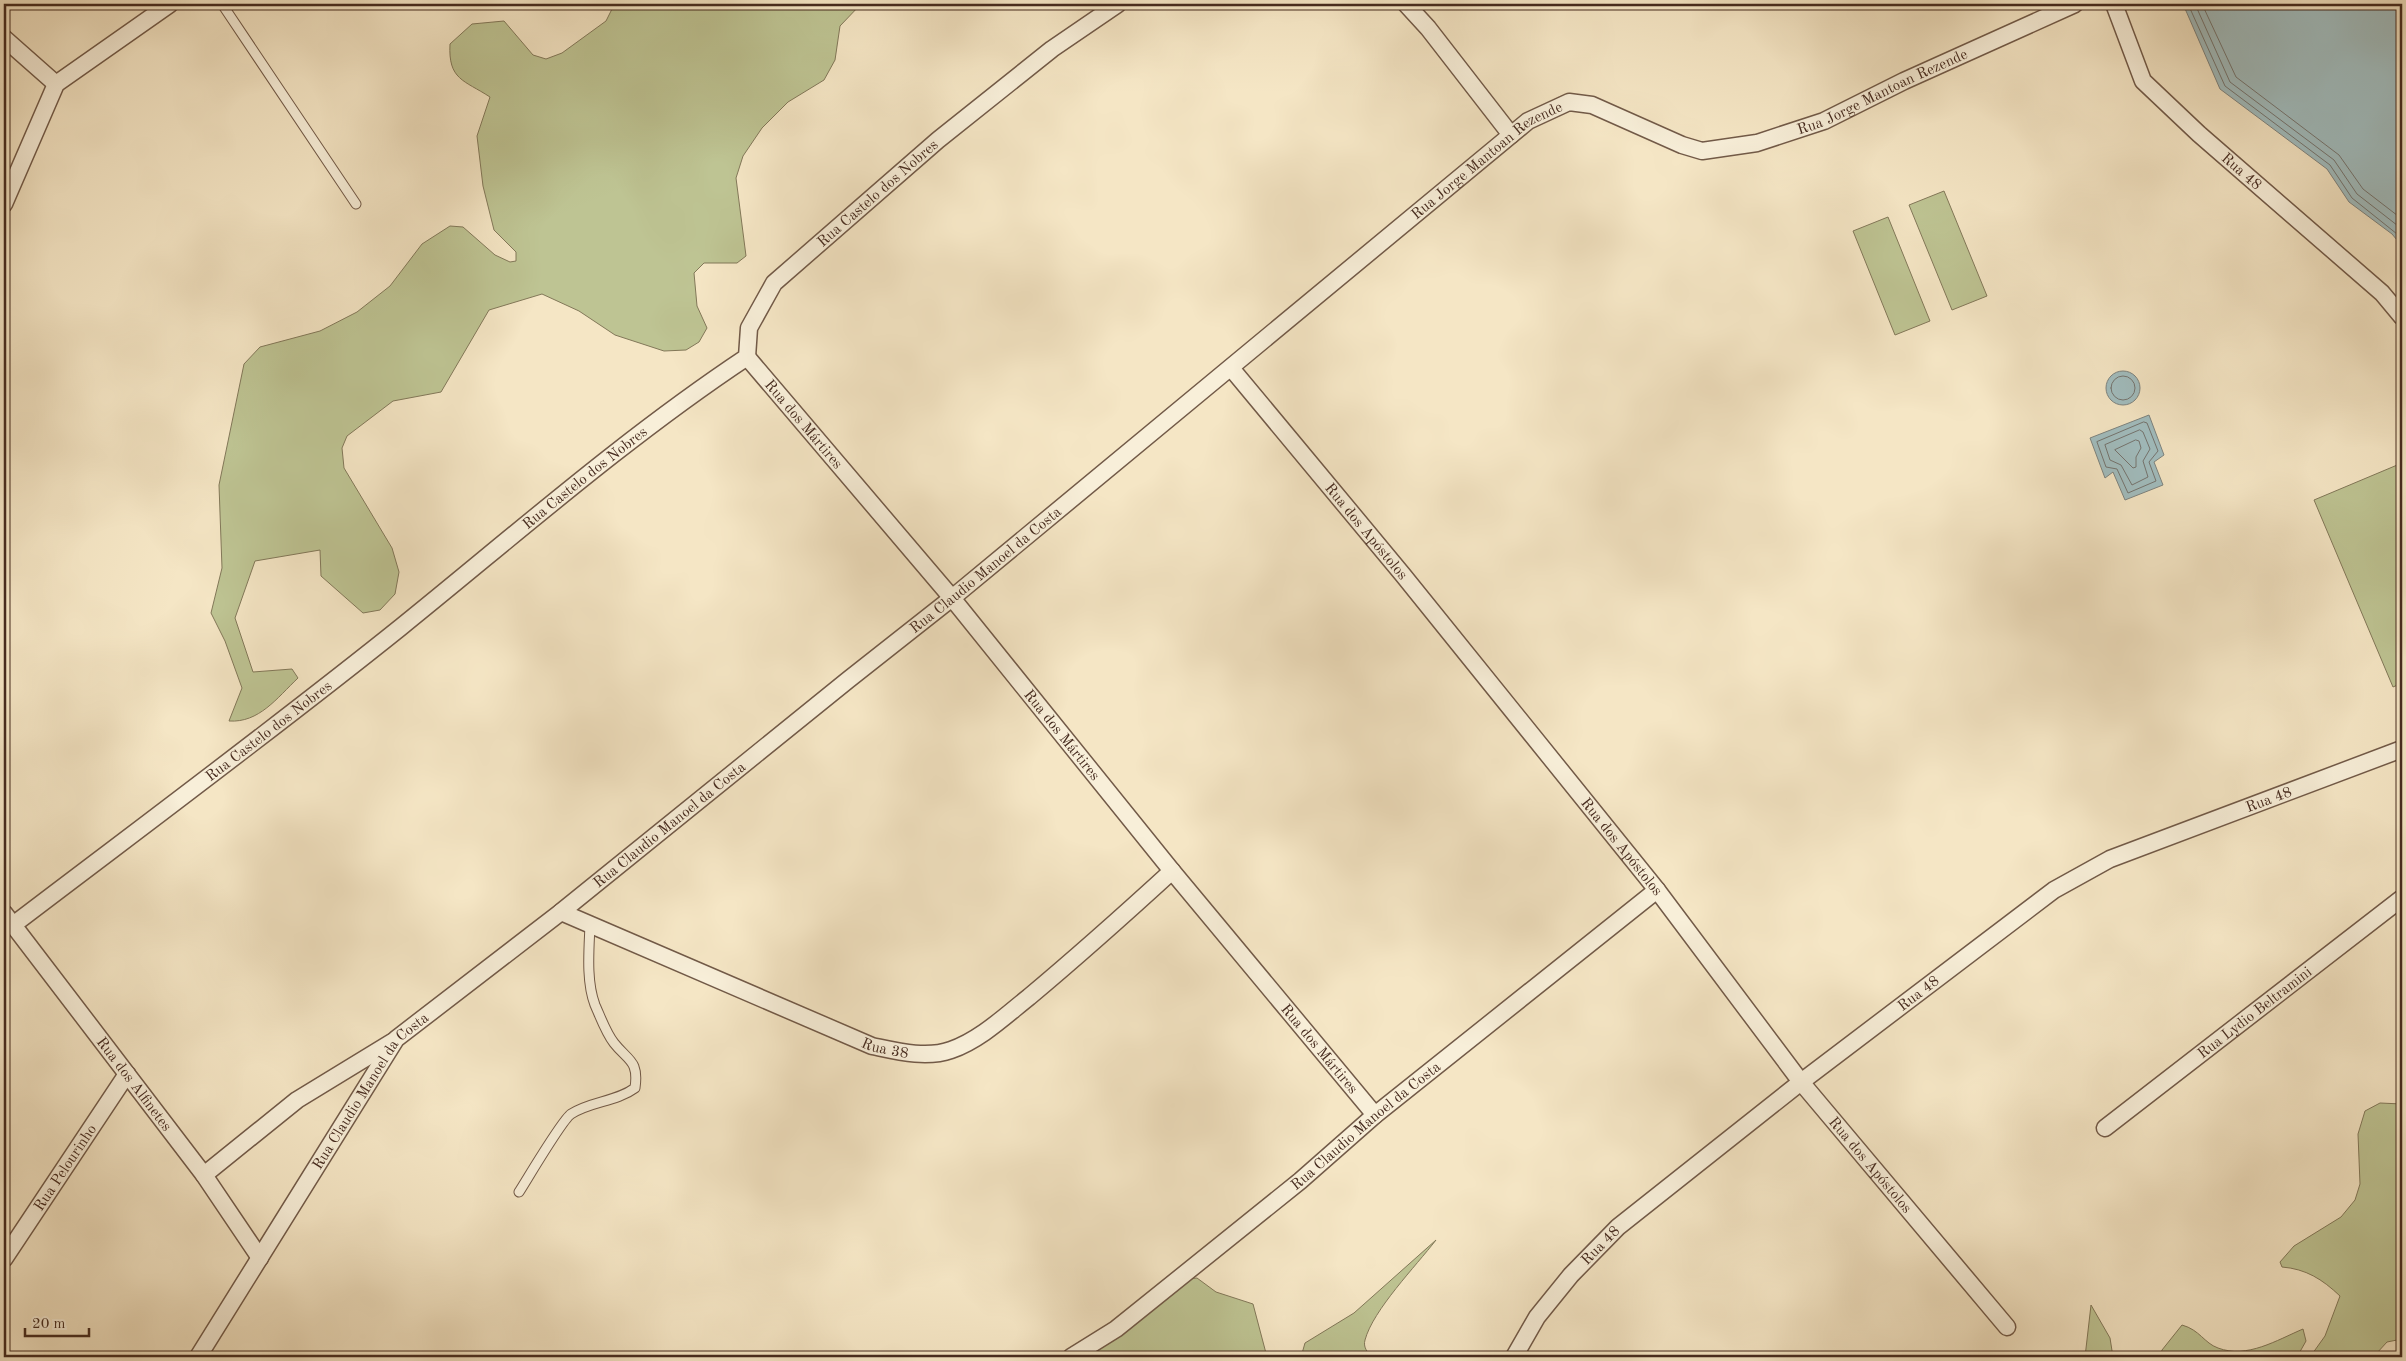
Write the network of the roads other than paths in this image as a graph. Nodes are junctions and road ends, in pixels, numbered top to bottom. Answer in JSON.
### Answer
{"nodes":[{"id":1,"x":170,"y":4,"type":"edge"},
{"id":2,"x":222,"y":4,"type":"edge"},
{"id":3,"x":1118,"y":4,"type":"edge"},
{"id":4,"x":1406,"y":4,"type":"edge"},
{"id":5,"x":2075,"y":4,"type":"edge"},
{"id":6,"x":2114,"y":4,"type":"edge"},
{"id":7,"x":2059,"y":7,"type":"edge"},
{"id":8,"x":4,"y":38,"type":"edge"},
{"id":9,"x":56,"y":84,"type":"junction"},
{"id":10,"x":1511,"y":135,"type":"junction"},
{"id":11,"x":4,"y":204,"type":"edge"},
{"id":12,"x":356,"y":204,"type":"dead end"},
{"id":13,"x":2402,"y":317,"type":"edge"},
{"id":14,"x":746,"y":357,"type":"junction"},
{"id":15,"x":1231,"y":368,"type":"junction"},
{"id":16,"x":952,"y":598,"type":"junction"},
{"id":17,"x":2402,"y":749,"type":"edge"},
{"id":18,"x":1172,"y":871,"type":"junction"},
{"id":19,"x":1657,"y":890,"type":"junction"},
{"id":20,"x":2402,"y":898,"type":"edge"},
{"id":21,"x":561,"y":912,"type":"junction"},
{"id":22,"x":8,"y":919,"type":"edge"},
{"id":23,"x":590,"y":925,"type":"junction"},
{"id":24,"x":396,"y":1039,"type":"junction"},
{"id":25,"x":127,"y":1074,"type":"junction"},
{"id":26,"x":1801,"y":1082,"type":"junction"},
{"id":27,"x":1375,"y":1115,"type":"junction"},
{"id":28,"x":2106,"y":1128,"type":"dead end"},
{"id":29,"x":204,"y":1175,"type":"junction"},
{"id":30,"x":519,"y":1192,"type":"dead end"},
{"id":31,"x":260,"y":1258,"type":"junction"},
{"id":32,"x":4,"y":1260,"type":"edge"},
{"id":33,"x":2007,"y":1328,"type":"dead end"},
{"id":34,"x":198,"y":1357,"type":"edge"},
{"id":35,"x":1071,"y":1357,"type":"edge"},
{"id":36,"x":1514,"y":1357,"type":"edge"}],
"edges":[{"from":1,"to":9,"type":"street"},
{"from":2,"to":12,"type":"lane"},
{"from":3,"to":14,"type":"street","name":"Rua Castelo dos Nobres"},
{"from":4,"to":10,"type":"street"},
{"from":5,"to":7,"type":"street","name":"Rua Jorge Mantoan Rezende"},
{"from":6,"to":13,"type":"street","name":"Rua 48"},
{"from":7,"to":10,"type":"street","name":"Rua Jorge Mantoan Rezende"},
{"from":8,"to":9,"type":"street"},
{"from":9,"to":11,"type":"street"},
{"from":10,"to":15,"type":"street","name":"Rua Jorge Mantoan Rezende"},
{"from":14,"to":16,"type":"street","name":"Rua dos Mártires"},
{"from":14,"to":22,"type":"street","name":"Rua Castelo dos Nobres"},
{"from":15,"to":16,"type":"street","name":"Rua Claudio Manoel da Costa"},
{"from":15,"to":19,"type":"street","name":"Rua dos Apóstolos"},
{"from":16,"to":18,"type":"street","name":"Rua dos Mártires"},
{"from":16,"to":21,"type":"street","name":"Rua Claudio Manoel da Costa"},
{"from":17,"to":26,"type":"street","name":"Rua 48"},
{"from":18,"to":23,"type":"street","name":"Rua 38"},
{"from":18,"to":27,"type":"street","name":"Rua dos Mártires"},
{"from":19,"to":26,"type":"street","name":"Rua dos Apóstolos"},
{"from":19,"to":27,"type":"street","name":"Rua Claudio Manoel da Costa"},
{"from":20,"to":28,"type":"street","name":"Rua Lydio Beltramini"},
{"from":21,"to":23,"type":"street","name":"Rua 38"},
{"from":21,"to":24,"type":"street","name":"Rua Claudio Manoel da Costa"},
{"from":22,"to":25,"type":"street","name":"Rua dos Alfinetes"},
{"from":23,"to":30,"type":"lane"},
{"from":24,"to":29,"type":"street"},
{"from":24,"to":31,"type":"street","name":"Rua Claudio Manoel da Costa"},
{"from":25,"to":29,"type":"street","name":"Rua dos Alfinetes"},
{"from":25,"to":32,"type":"street","name":"Rua Pelourinho"},
{"from":26,"to":33,"type":"street","name":"Rua dos Apóstolos"},
{"from":26,"to":36,"type":"street","name":"Rua 48"},
{"from":27,"to":35,"type":"street","name":"Rua Claudio Manoel da Costa"},
{"from":29,"to":31,"type":"street","name":"Rua dos Alfinetes"},
{"from":31,"to":34,"type":"street","name":"Rua Claudio Manoel da Costa"}]}
